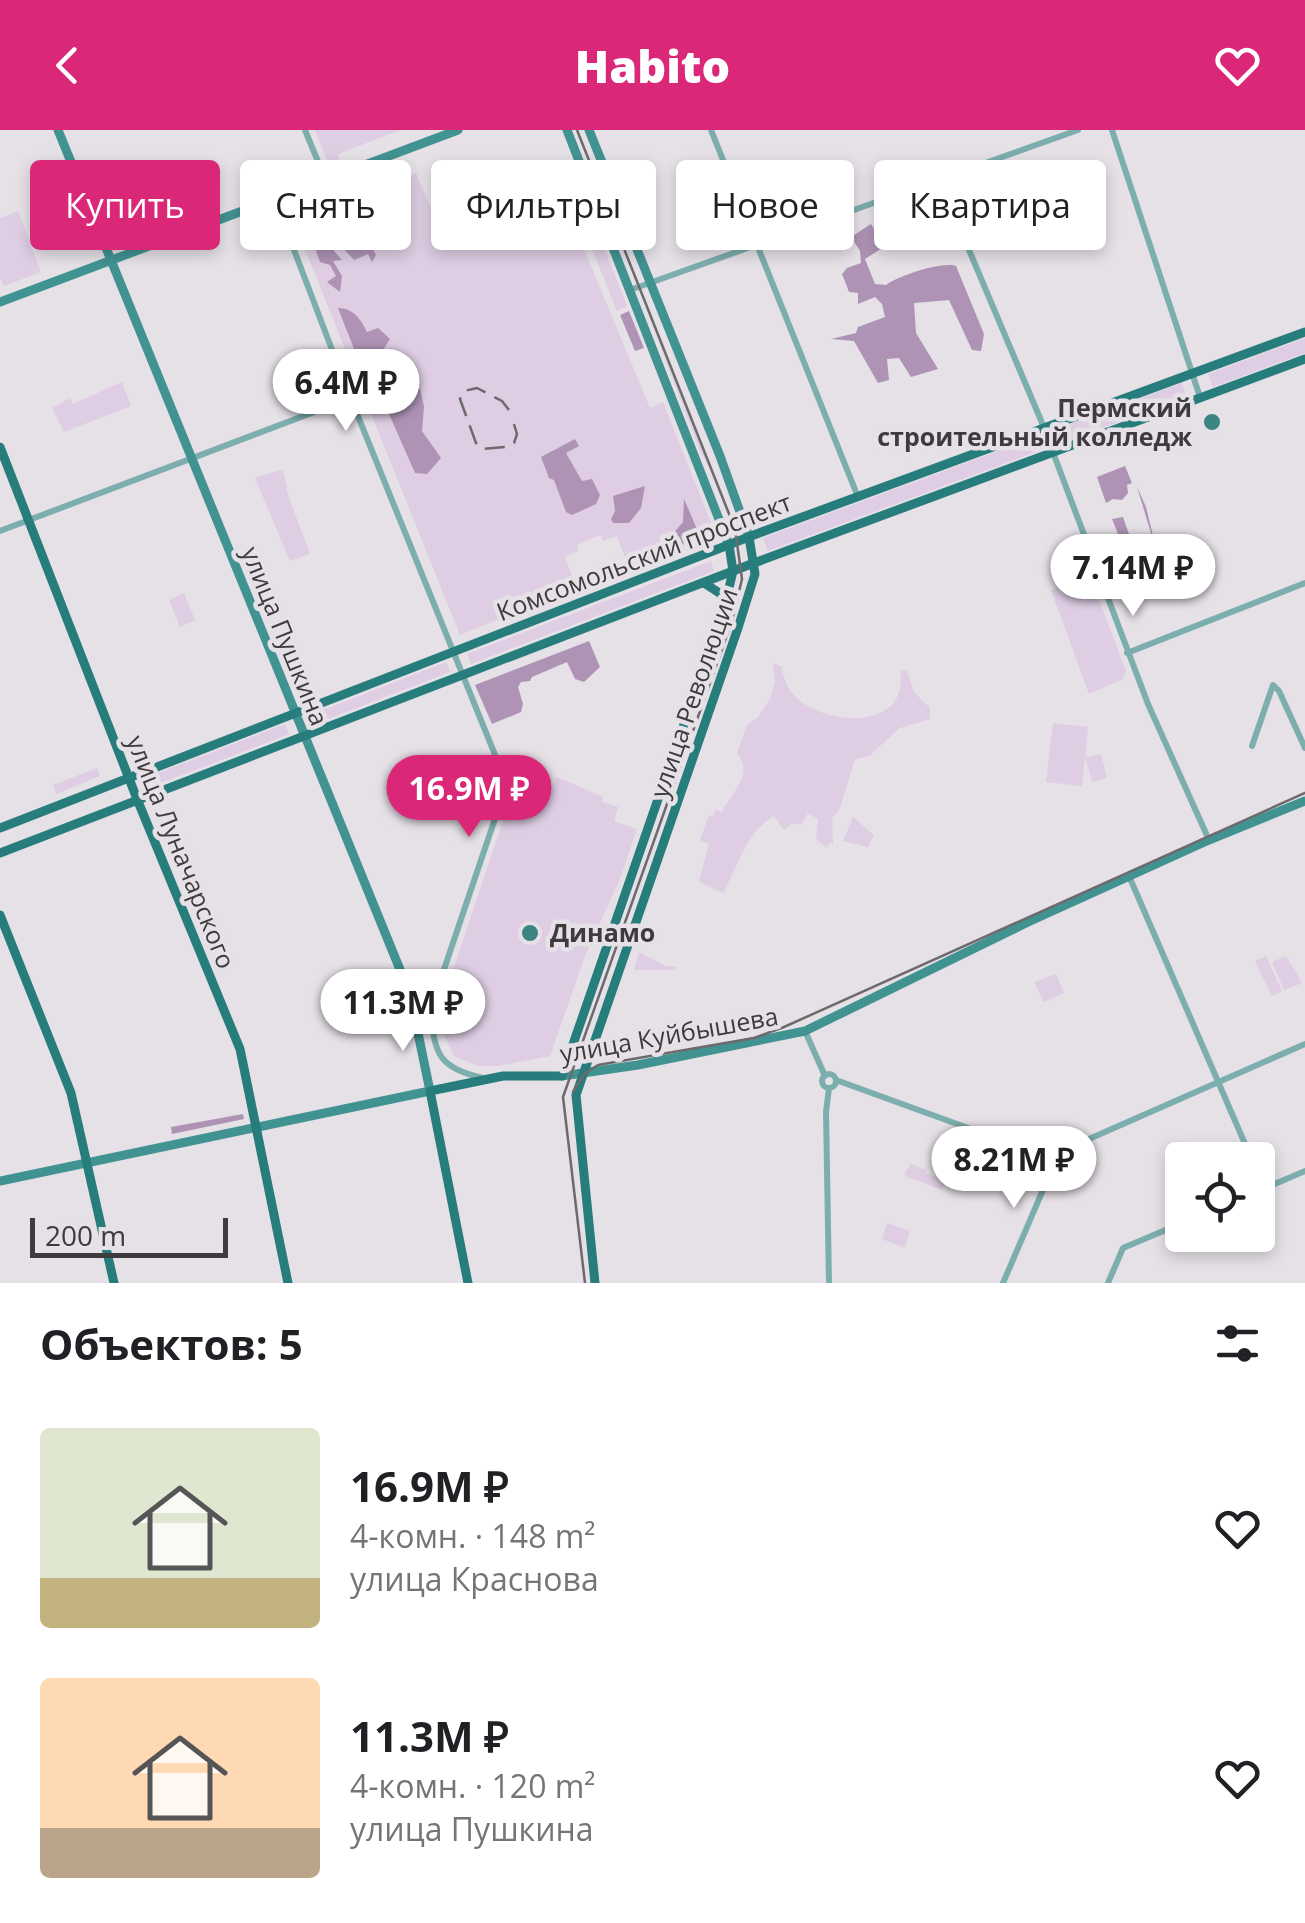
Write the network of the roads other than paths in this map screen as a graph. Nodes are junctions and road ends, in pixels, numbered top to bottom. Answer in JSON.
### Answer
{"nodes":[{"id":1,"x":58,"y":130,"type":"edge"},
{"id":2,"x":305,"y":130,"type":"edge"},
{"id":3,"x":420,"y":130,"type":"edge"},
{"id":4,"x":458,"y":130,"type":"edge"},
{"id":5,"x":568,"y":130,"type":"edge"},
{"id":6,"x":588,"y":130,"type":"edge"},
{"id":7,"x":711,"y":130,"type":"edge"},
{"id":8,"x":1078,"y":130,"type":"edge"},
{"id":9,"x":1112,"y":130,"type":"edge"},
{"id":10,"x":425,"y":142,"type":"junction"},
{"id":11,"x":316,"y":160,"type":"edge"},
{"id":12,"x":378,"y":160,"type":"edge"},
{"id":13,"x":722,"y":160,"type":"edge"},
{"id":14,"x":995,"y":160,"type":"edge"},
{"id":15,"x":240,"y":213,"type":"edge"},
{"id":16,"x":294,"y":250,"type":"edge"},
{"id":17,"x":741,"y":250,"type":"edge"},
{"id":18,"x":757,"y":250,"type":"edge"},
{"id":19,"x":968,"y":250,"type":"edge"},
{"id":20,"x":112,"y":260,"type":"junction"},
{"id":21,"x":649,"y":283,"type":"junction"},
{"id":22,"x":630,"y":290,"type":"junction"},
{"id":23,"x":0,"y":302,"type":"edge"},
{"id":24,"x":1305,"y":332,"type":"edge"},
{"id":25,"x":1305,"y":359,"type":"edge"},
{"id":26,"x":1191,"y":374,"type":"junction"},
{"id":27,"x":1200,"y":397,"type":"junction"},
{"id":28,"x":351,"y":398,"type":"junction"},
{"id":29,"x":1043,"y":428,"type":"junction"},
{"id":30,"x":0,"y":446,"type":"edge"},
{"id":31,"x":1052,"y":451,"type":"junction"},
{"id":32,"x":191,"y":458,"type":"junction"},
{"id":33,"x":858,"y":497,"type":"junction"},
{"id":34,"x":29,"y":520,"type":"junction"},
{"id":35,"x":0,"y":531,"type":"edge"},
{"id":36,"x":748,"y":537,"type":"junction"},
{"id":37,"x":729,"y":545,"type":"junction"},
{"id":38,"x":753,"y":563,"type":"junction"},
{"id":39,"x":733,"y":571,"type":"junction"},
{"id":40,"x":702,"y":583,"type":"junction"},
{"id":41,"x":1305,"y":583,"type":"edge"},
{"id":42,"x":724,"y":609,"type":"junction"},
{"id":43,"x":454,"y":652,"type":"junction"},
{"id":44,"x":1127,"y":653,"type":"junction"},
{"id":45,"x":463,"y":674,"type":"junction"},
{"id":46,"x":295,"y":714,"type":"junction"},
{"id":47,"x":304,"y":736,"type":"junction"},
{"id":48,"x":1252,"y":746,"type":"dead end"},
{"id":49,"x":1305,"y":748,"type":"edge"},
{"id":50,"x":130,"y":778,"type":"junction"},
{"id":51,"x":137,"y":799,"type":"junction"},
{"id":52,"x":1305,"y":801,"type":"edge"},
{"id":53,"x":0,"y":828,"type":"edge"},
{"id":54,"x":1209,"y":840,"type":"junction"},
{"id":55,"x":0,"y":853,"type":"edge"},
{"id":56,"x":1129,"y":876,"type":"junction"},
{"id":57,"x":0,"y":915,"type":"edge"},
{"id":58,"x":429,"y":1004,"type":"junction"},
{"id":59,"x":414,"y":1009,"type":"junction"},
{"id":60,"x":805,"y":1031,"type":"junction"},
{"id":61,"x":1305,"y":1044,"type":"edge"},
{"id":62,"x":584,"y":1074,"type":"junction"},
{"id":63,"x":562,"y":1076,"type":"junction"},
{"id":64,"x":825,"y":1076,"type":"junction"},
{"id":65,"x":489,"y":1079,"type":"junction"},
{"id":66,"x":836,"y":1080,"type":"junction"},
{"id":67,"x":1218,"y":1082,"type":"junction"},
{"id":68,"x":829,"y":1088,"type":"junction"},
{"id":69,"x":430,"y":1091,"type":"junction"},
{"id":70,"x":257,"y":1127,"type":"junction"},
{"id":71,"x":1244,"y":1142,"type":"edge"},
{"id":72,"x":1058,"y":1154,"type":"junction"},
{"id":73,"x":88,"y":1163,"type":"junction"},
{"id":74,"x":1305,"y":1170,"type":"edge"},
{"id":75,"x":0,"y":1181,"type":"edge"},
{"id":76,"x":1275,"y":1184,"type":"edge"},
{"id":77,"x":1165,"y":1230,"type":"edge"},
{"id":78,"x":114,"y":1283,"type":"edge"},
{"id":79,"x":288,"y":1283,"type":"edge"},
{"id":80,"x":468,"y":1283,"type":"edge"},
{"id":81,"x":595,"y":1283,"type":"edge"},
{"id":82,"x":829,"y":1283,"type":"edge"},
{"id":83,"x":1003,"y":1283,"type":"edge"},
{"id":84,"x":1108,"y":1283,"type":"edge"}],
"edges":[{"from":1,"to":20,"type":"main road","name":"улица Пушкина"},
{"from":2,"to":11,"type":"street"},
{"from":3,"to":10,"type":"street"},
{"from":4,"to":10,"type":"main road"},
{"from":5,"to":22,"type":"main road","name":"улица Революции"},
{"from":6,"to":21,"type":"main road","name":"улица Революции"},
{"from":7,"to":13,"type":"street"},
{"from":8,"to":14,"type":"street"},
{"from":9,"to":26,"type":"street"},
{"from":10,"to":12,"type":"main road"},
{"from":15,"to":20,"type":"main road"},
{"from":16,"to":28,"type":"street"},
{"from":17,"to":21,"type":"street"},
{"from":18,"to":33,"type":"street"},
{"from":19,"to":29,"type":"street"},
{"from":20,"to":23,"type":"main road"},
{"from":20,"to":32,"type":"main road","name":"улица Пушкина"},
{"from":21,"to":22,"type":"street"},
{"from":21,"to":36,"type":"main road","name":"улица Революции"},
{"from":22,"to":37,"type":"main road","name":"улица Революции"},
{"from":24,"to":26,"type":"main road","name":"Комсомольский проспект"},
{"from":25,"to":27,"type":"main road","name":"Комсомольский проспект"},
{"from":26,"to":27,"type":"street"},
{"from":26,"to":29,"type":"main road","name":"Комсомольский проспект"},
{"from":27,"to":31,"type":"main road","name":"Комсомольский проспект"},
{"from":28,"to":32,"type":"street"},
{"from":28,"to":43,"type":"street"},
{"from":29,"to":31,"type":"street"},
{"from":29,"to":33,"type":"main road","name":"Комсомольский проспект"},
{"from":30,"to":34,"type":"main road","name":"улица Луначарского"},
{"from":31,"to":38,"type":"main road","name":"Комсомольский проспект"},
{"from":31,"to":44,"type":"street"},
{"from":32,"to":34,"type":"street"},
{"from":32,"to":46,"type":"main road","name":"улица Пушкина"},
{"from":33,"to":36,"type":"main road","name":"Комсомольский проспект"},
{"from":34,"to":35,"type":"street"},
{"from":34,"to":50,"type":"main road","name":"улица Луначарского"},
{"from":36,"to":37,"type":"main road","name":"Комсомольский проспект"},
{"from":36,"to":38,"type":"main road","name":"улица Революции"},
{"from":37,"to":39,"type":"main road","name":"улица Революции"},
{"from":37,"to":43,"type":"main road","name":"Комсомольский проспект"},
{"from":38,"to":39,"type":"main road","name":"Комсомольский проспект"},
{"from":38,"to":62,"type":"main road","name":"улица Революции"},
{"from":39,"to":40,"type":"main road","name":"Комсомольский проспект"},
{"from":39,"to":42,"type":"main road","name":"улица Революции"},
{"from":40,"to":42,"type":"main road"},
{"from":40,"to":45,"type":"main road","name":"Комсомольский проспект"},
{"from":41,"to":44,"type":"street"},
{"from":42,"to":63,"type":"main road","name":"улица Революции"},
{"from":43,"to":45,"type":"street"},
{"from":43,"to":46,"type":"main road","name":"Комсомольский проспект"},
{"from":44,"to":54,"type":"street"},
{"from":45,"to":47,"type":"main road","name":"Комсомольский проспект"},
{"from":45,"to":58,"type":"street"},
{"from":46,"to":47,"type":"main road","name":"улица Пушкина"},
{"from":46,"to":50,"type":"main road","name":"Комсомольский проспект"},
{"from":47,"to":51,"type":"main road","name":"Комсомольский проспект"},
{"from":47,"to":59,"type":"main road","name":"улица Пушкина"},
{"from":48,"to":49,"type":"street"},
{"from":50,"to":51,"type":"main road","name":"улица Луначарского"},
{"from":50,"to":53,"type":"main road","name":"Комсомольский проспект"},
{"from":51,"to":55,"type":"main road","name":"Комсомольский проспект"},
{"from":51,"to":70,"type":"main road","name":"улица Луначарского"},
{"from":52,"to":54,"type":"main road","name":"улица Куйбышева"},
{"from":54,"to":56,"type":"main road","name":"улица Куйбышева"},
{"from":56,"to":60,"type":"main road","name":"улица Куйбышева"},
{"from":56,"to":67,"type":"street"},
{"from":57,"to":73,"type":"main road"},
{"from":58,"to":59,"type":"street"},
{"from":58,"to":65,"type":"street"},
{"from":59,"to":69,"type":"main road","name":"улица Пушкина"},
{"from":60,"to":62,"type":"main road","name":"улица Куйбышева"},
{"from":60,"to":64,"type":"street"},
{"from":61,"to":67,"type":"street"},
{"from":62,"to":63,"type":"main road","name":"улица Куйбышева"},
{"from":62,"to":81,"type":"main road","name":"улица Революции"},
{"from":63,"to":65,"type":"main road","name":"улица Куйбышева"},
{"from":64,"to":66,"type":"street"},
{"from":64,"to":68,"type":"street"},
{"from":65,"to":69,"type":"main road","name":"улица Куйбышева"},
{"from":66,"to":68,"type":"street"},
{"from":66,"to":72,"type":"street"},
{"from":67,"to":71,"type":"street"},
{"from":67,"to":72,"type":"street"},
{"from":68,"to":82,"type":"street"},
{"from":69,"to":70,"type":"main road","name":"улица Куйбышева"},
{"from":69,"to":80,"type":"main road","name":"улица Пушкина"},
{"from":70,"to":73,"type":"main road","name":"улица Куйбышева"},
{"from":70,"to":79,"type":"main road","name":"улица Луначарского"},
{"from":72,"to":83,"type":"street"},
{"from":73,"to":75,"type":"main road","name":"улица Куйбышева"},
{"from":73,"to":78,"type":"main road"},
{"from":74,"to":76,"type":"street"},
{"from":77,"to":84,"type":"street"}]}
